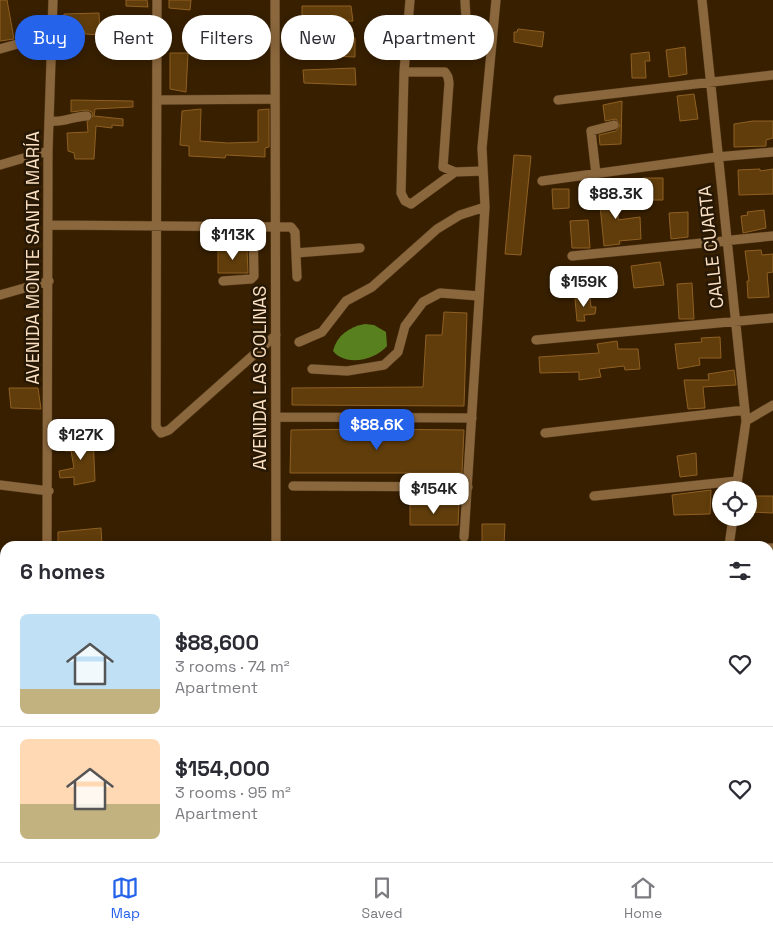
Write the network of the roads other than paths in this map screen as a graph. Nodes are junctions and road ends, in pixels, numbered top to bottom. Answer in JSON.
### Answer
{"nodes":[{"id":1,"x":53,"y":0,"type":"edge"},
{"id":2,"x":156,"y":0,"type":"edge"},
{"id":3,"x":275,"y":0,"type":"edge"},
{"id":4,"x":410,"y":0,"type":"edge"},
{"id":5,"x":464,"y":0,"type":"edge"},
{"id":6,"x":496,"y":0,"type":"edge"},
{"id":7,"x":702,"y":0,"type":"edge"},
{"id":8,"x":53,"y":15,"type":"edge"},
{"id":9,"x":409,"y":15,"type":"edge"},
{"id":10,"x":464,"y":15,"type":"edge"},
{"id":11,"x":15,"y":45,"type":"edge"},
{"id":12,"x":0,"y":49,"type":"edge"},
{"id":13,"x":52,"y":60,"type":"edge"},
{"id":14,"x":405,"y":60,"type":"edge"},
{"id":15,"x":404,"y":72,"type":"junction"},
{"id":16,"x":773,"y":76,"type":"edge"},
{"id":17,"x":710,"y":83,"type":"junction"},
{"id":18,"x":275,"y":99,"type":"junction"},
{"id":19,"x":157,"y":100,"type":"junction"},
{"id":20,"x":558,"y":100,"type":"dead end"},
{"id":21,"x":87,"y":116,"type":"dead end"},
{"id":22,"x":50,"y":120,"type":"junction"},
{"id":23,"x":614,"y":125,"type":"dead end"},
{"id":24,"x":48,"y":151,"type":"junction"},
{"id":25,"x":773,"y":152,"type":"edge"},
{"id":26,"x":716,"y":157,"type":"junction"},
{"id":27,"x":0,"y":165,"type":"edge"},
{"id":28,"x":483,"y":171,"type":"junction"},
{"id":29,"x":455,"y":172,"type":"junction"},
{"id":30,"x":596,"y":174,"type":"junction"},
{"id":31,"x":542,"y":181,"type":"dead end"},
{"id":32,"x":485,"y":207,"type":"junction"},
{"id":33,"x":48,"y":225,"type":"junction"},
{"id":34,"x":155,"y":226,"type":"junction"},
{"id":35,"x":274,"y":227,"type":"junction"},
{"id":36,"x":253,"y":228,"type":"junction"},
{"id":37,"x":773,"y":236,"type":"edge"},
{"id":38,"x":728,"y":240,"type":"junction"},
{"id":39,"x":360,"y":248,"type":"dead end"},
{"id":40,"x":296,"y":253,"type":"junction"},
{"id":41,"x":572,"y":256,"type":"dead end"},
{"id":42,"x":297,"y":277,"type":"dead end"},
{"id":43,"x":49,"y":281,"type":"junction"},
{"id":44,"x":223,"y":281,"type":"dead end"},
{"id":45,"x":0,"y":295,"type":"edge"},
{"id":46,"x":480,"y":296,"type":"junction"},
{"id":47,"x":773,"y":318,"type":"edge"},
{"id":48,"x":736,"y":322,"type":"junction"},
{"id":49,"x":276,"y":335,"type":"junction"},
{"id":50,"x":536,"y":340,"type":"dead end"},
{"id":51,"x":300,"y":342,"type":"dead end"},
{"id":52,"x":312,"y":369,"type":"dead end"},
{"id":53,"x":773,"y":405,"type":"edge"},
{"id":54,"x":745,"y":410,"type":"junction"},
{"id":55,"x":277,"y":417,"type":"junction"},
{"id":56,"x":472,"y":418,"type":"junction"},
{"id":57,"x":746,"y":421,"type":"junction"},
{"id":58,"x":545,"y":433,"type":"dead end"},
{"id":59,"x":737,"y":481,"type":"edge"},
{"id":60,"x":0,"y":485,"type":"edge"},
{"id":61,"x":293,"y":486,"type":"dead end"},
{"id":62,"x":468,"y":487,"type":"junction"},
{"id":63,"x":712,"y":488,"type":"edge"},
{"id":64,"x":49,"y":491,"type":"junction"},
{"id":65,"x":594,"y":496,"type":"dead end"},
{"id":66,"x":732,"y":526,"type":"edge"},
{"id":67,"x":464,"y":537,"type":"dead end"},
{"id":68,"x":47,"y":541,"type":"edge"},
{"id":69,"x":276,"y":541,"type":"edge"},
{"id":70,"x":730,"y":541,"type":"edge"}],
"edges":[{"from":1,"to":8,"type":"street","name":"AVENIDA MONTE SANTA MARÍA"},
{"from":2,"to":19,"type":"street"},
{"from":3,"to":18,"type":"street","name":"AVENIDA LAS COLINAS"},
{"from":4,"to":9,"type":"street"},
{"from":5,"to":10,"type":"street"},
{"from":6,"to":28,"type":"street"},
{"from":7,"to":17,"type":"street","name":"CALLE CUARTA"},
{"from":11,"to":12,"type":"street"},
{"from":13,"to":22,"type":"street","name":"AVENIDA MONTE SANTA MARÍA"},
{"from":14,"to":15,"type":"street"},
{"from":15,"to":29,"type":"street"},
{"from":15,"to":29,"type":"street"},
{"from":16,"to":17,"type":"street"},
{"from":17,"to":20,"type":"street"},
{"from":17,"to":26,"type":"street","name":"CALLE CUARTA"},
{"from":18,"to":19,"type":"street"},
{"from":18,"to":35,"type":"street","name":"AVENIDA LAS COLINAS"},
{"from":19,"to":34,"type":"street"},
{"from":21,"to":22,"type":"street"},
{"from":22,"to":24,"type":"street","name":"AVENIDA MONTE SANTA MARÍA"},
{"from":23,"to":30,"type":"street"},
{"from":24,"to":27,"type":"street"},
{"from":24,"to":33,"type":"street","name":"AVENIDA MONTE SANTA MARÍA"},
{"from":25,"to":26,"type":"street"},
{"from":26,"to":30,"type":"street"},
{"from":26,"to":38,"type":"street","name":"CALLE CUARTA"},
{"from":28,"to":29,"type":"street"},
{"from":28,"to":32,"type":"street"},
{"from":30,"to":31,"type":"street"},
{"from":32,"to":46,"type":"street"},
{"from":32,"to":51,"type":"street"},
{"from":33,"to":34,"type":"street"},
{"from":33,"to":43,"type":"street","name":"AVENIDA MONTE SANTA MARÍA"},
{"from":34,"to":36,"type":"street"},
{"from":34,"to":49,"type":"street"},
{"from":35,"to":36,"type":"street"},
{"from":35,"to":40,"type":"street"},
{"from":35,"to":49,"type":"street","name":"AVENIDA LAS COLINAS"},
{"from":36,"to":44,"type":"street"},
{"from":37,"to":38,"type":"street"},
{"from":38,"to":41,"type":"street"},
{"from":38,"to":48,"type":"street","name":"CALLE CUARTA"},
{"from":39,"to":40,"type":"street"},
{"from":40,"to":42,"type":"street"},
{"from":43,"to":45,"type":"street"},
{"from":43,"to":64,"type":"street","name":"AVENIDA MONTE SANTA MARÍA"},
{"from":46,"to":52,"type":"street"},
{"from":46,"to":56,"type":"street"},
{"from":47,"to":48,"type":"street"},
{"from":48,"to":50,"type":"street"},
{"from":48,"to":54,"type":"street","name":"CALLE CUARTA"},
{"from":49,"to":55,"type":"street","name":"AVENIDA LAS COLINAS"},
{"from":53,"to":57,"type":"street"},
{"from":54,"to":57,"type":"street","name":"CALLE CUARTA"},
{"from":54,"to":58,"type":"street"},
{"from":55,"to":56,"type":"street"},
{"from":55,"to":69,"type":"street","name":"AVENIDA LAS COLINAS"},
{"from":56,"to":62,"type":"street"},
{"from":57,"to":59,"type":"street","name":"CALLE CUARTA"},
{"from":60,"to":64,"type":"street"},
{"from":61,"to":62,"type":"street"},
{"from":62,"to":67,"type":"street"},
{"from":63,"to":65,"type":"street"},
{"from":64,"to":68,"type":"street","name":"AVENIDA MONTE SANTA MARÍA"},
{"from":66,"to":70,"type":"street"}]}
